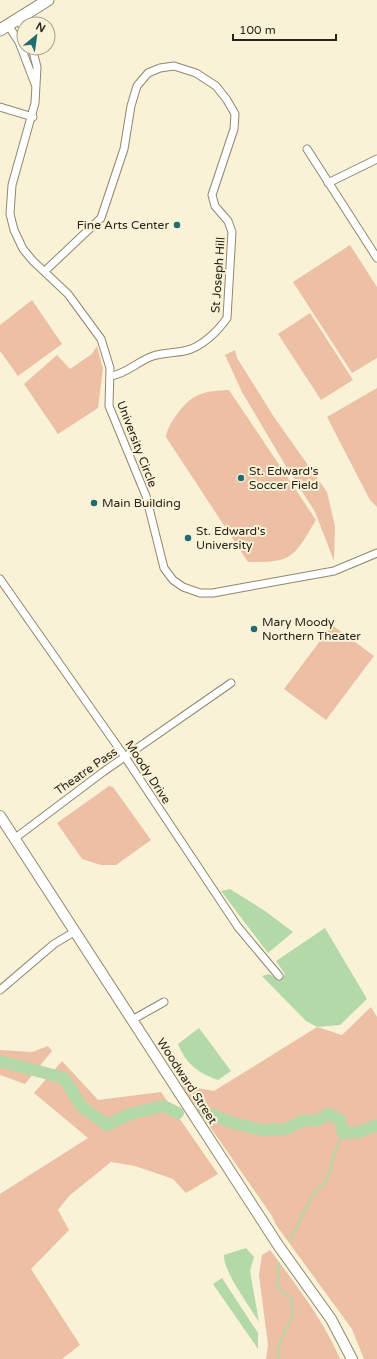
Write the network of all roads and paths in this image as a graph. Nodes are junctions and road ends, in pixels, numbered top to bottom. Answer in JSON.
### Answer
{"nodes":[{"id":1,"x":48,"y":0,"type":"edge"},
{"id":2,"x":21,"y":16,"type":"edge"},
{"id":3,"x":16,"y":19,"type":"edge"},
{"id":4,"x":4,"y":28,"type":"edge"},
{"id":5,"x":34,"y":56,"type":"edge"},
{"id":6,"x":36,"y":86,"type":"junction"},
{"id":7,"x":0,"y":106,"type":"edge"},
{"id":8,"x":33,"y":117,"type":"junction"},
{"id":9,"x":307,"y":149,"type":"dead end"},
{"id":10,"x":377,"y":159,"type":"edge"},
{"id":11,"x":328,"y":183,"type":"junction"},
{"id":12,"x":377,"y":258,"type":"edge"},
{"id":13,"x":45,"y":271,"type":"junction"},
{"id":14,"x":111,"y":376,"type":"junction"},
{"id":15,"x":377,"y":553,"type":"edge"},
{"id":16,"x":0,"y":578,"type":"edge"},
{"id":17,"x":231,"y":683,"type":"dead end"},
{"id":18,"x":125,"y":757,"type":"junction"},
{"id":19,"x":0,"y":816,"type":"edge"},
{"id":20,"x":14,"y":839,"type":"junction"},
{"id":21,"x":74,"y":932,"type":"junction"},
{"id":22,"x":279,"y":976,"type":"dead end"},
{"id":23,"x":0,"y":990,"type":"edge"},
{"id":24,"x":164,"y":1002,"type":"dead end"},
{"id":25,"x":132,"y":1020,"type":"junction"},
{"id":26,"x":352,"y":1359,"type":"edge"}],
"edges":[{"from":1,"to":2,"type":"main road"},
{"from":3,"to":4,"type":"main road"},
{"from":4,"to":6,"type":"street","name":"University Circle"},
{"from":5,"to":6,"type":"street","name":"University Circle"},
{"from":6,"to":8,"type":"street","name":"University Circle"},
{"from":7,"to":8,"type":"street"},
{"from":8,"to":13,"type":"street","name":"University Circle"},
{"from":9,"to":11,"type":"street"},
{"from":10,"to":11,"type":"street"},
{"from":11,"to":12,"type":"street"},
{"from":13,"to":14,"type":"street","name":"University Circle"},
{"from":13,"to":14,"type":"street","name":"St Joseph Hill"},
{"from":14,"to":15,"type":"street","name":"University Circle"},
{"from":16,"to":18,"type":"street","name":"Moody Drive"},
{"from":17,"to":18,"type":"street","name":"Theatre Pass"},
{"from":18,"to":20,"type":"street","name":"Theatre Pass"},
{"from":18,"to":22,"type":"street","name":"Moody Drive"},
{"from":19,"to":20,"type":"street","name":"Woodward Street"},
{"from":20,"to":21,"type":"street","name":"Woodward Street"},
{"from":21,"to":23,"type":"street"},
{"from":21,"to":25,"type":"street","name":"Woodward Street"},
{"from":24,"to":25,"type":"street"},
{"from":25,"to":26,"type":"street","name":"Woodward Street"}]}
